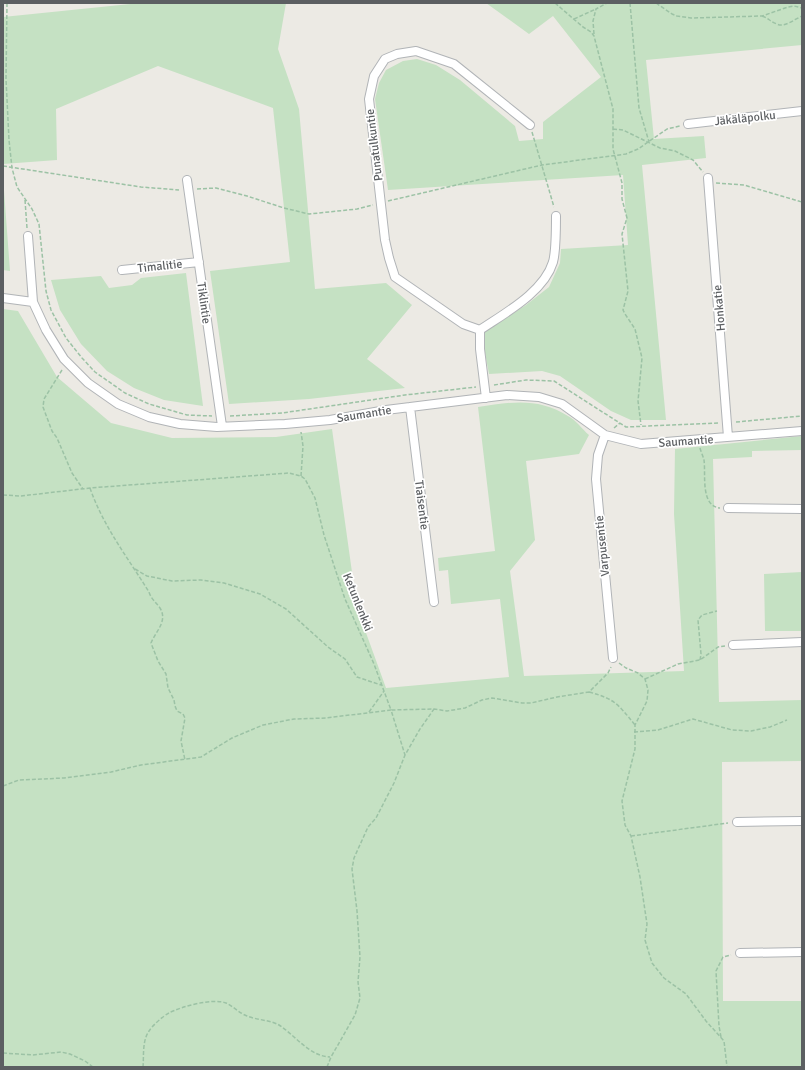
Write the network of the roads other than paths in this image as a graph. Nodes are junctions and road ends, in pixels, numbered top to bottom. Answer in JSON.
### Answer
{"nodes":[{"id":1,"x":802,"y":112,"type":"edge"},
{"id":2,"x":688,"y":124,"type":"road end"},
{"id":3,"x":530,"y":125,"type":"road end"},
{"id":4,"x":187,"y":180,"type":"dead end"},
{"id":5,"x":708,"y":181,"type":"road end"},
{"id":6,"x":556,"y":216,"type":"road end"},
{"id":7,"x":28,"y":236,"type":"road end"},
{"id":8,"x":199,"y":262,"type":"junction"},
{"id":9,"x":122,"y":270,"type":"dead end"},
{"id":10,"x":3,"y":298,"type":"edge"},
{"id":11,"x":33,"y":302,"type":"junction"},
{"id":12,"x":480,"y":330,"type":"junction"},
{"id":13,"x":486,"y":398,"type":"junction"},
{"id":14,"x":410,"y":407,"type":"junction"},
{"id":15,"x":222,"y":426,"type":"junction"},
{"id":16,"x":802,"y":431,"type":"edge"},
{"id":17,"x":605,"y":435,"type":"junction"},
{"id":18,"x":728,"y":437,"type":"junction"},
{"id":19,"x":728,"y":508,"type":"road end"},
{"id":20,"x":802,"y":509,"type":"edge"},
{"id":21,"x":434,"y":602,"type":"dead end"},
{"id":22,"x":802,"y":642,"type":"edge"},
{"id":23,"x":733,"y":645,"type":"road end"},
{"id":24,"x":613,"y":658,"type":"road end"},
{"id":25,"x":802,"y":821,"type":"edge"},
{"id":26,"x":737,"y":822,"type":"road end"},
{"id":27,"x":802,"y":952,"type":"edge"},
{"id":28,"x":740,"y":953,"type":"road end"}],
"edges":[{"from":1,"to":2,"type":"street","name":"Jäkäläpolku"},
{"from":3,"to":12,"type":"street","name":"Punatulkuntie"},
{"from":4,"to":8,"type":"street","name":"Tiklintie"},
{"from":5,"to":18,"type":"street","name":"Honkatie"},
{"from":6,"to":12,"type":"street"},
{"from":7,"to":11,"type":"street","name":"Saumantie"},
{"from":8,"to":9,"type":"street","name":"Timalitie"},
{"from":8,"to":15,"type":"street","name":"Tiklintie"},
{"from":10,"to":11,"type":"street"},
{"from":11,"to":15,"type":"street","name":"Saumantie"},
{"from":12,"to":13,"type":"street"},
{"from":13,"to":14,"type":"street","name":"Saumantie"},
{"from":13,"to":17,"type":"street","name":"Saumantie"},
{"from":14,"to":15,"type":"street","name":"Saumantie"},
{"from":14,"to":21,"type":"street","name":"Tiaisentie"},
{"from":16,"to":18,"type":"street","name":"Saumantie"},
{"from":17,"to":18,"type":"street","name":"Saumantie"},
{"from":17,"to":24,"type":"street","name":"Varpusentie"},
{"from":19,"to":20,"type":"street"},
{"from":22,"to":23,"type":"street"},
{"from":25,"to":26,"type":"street"},
{"from":27,"to":28,"type":"street"}]}
